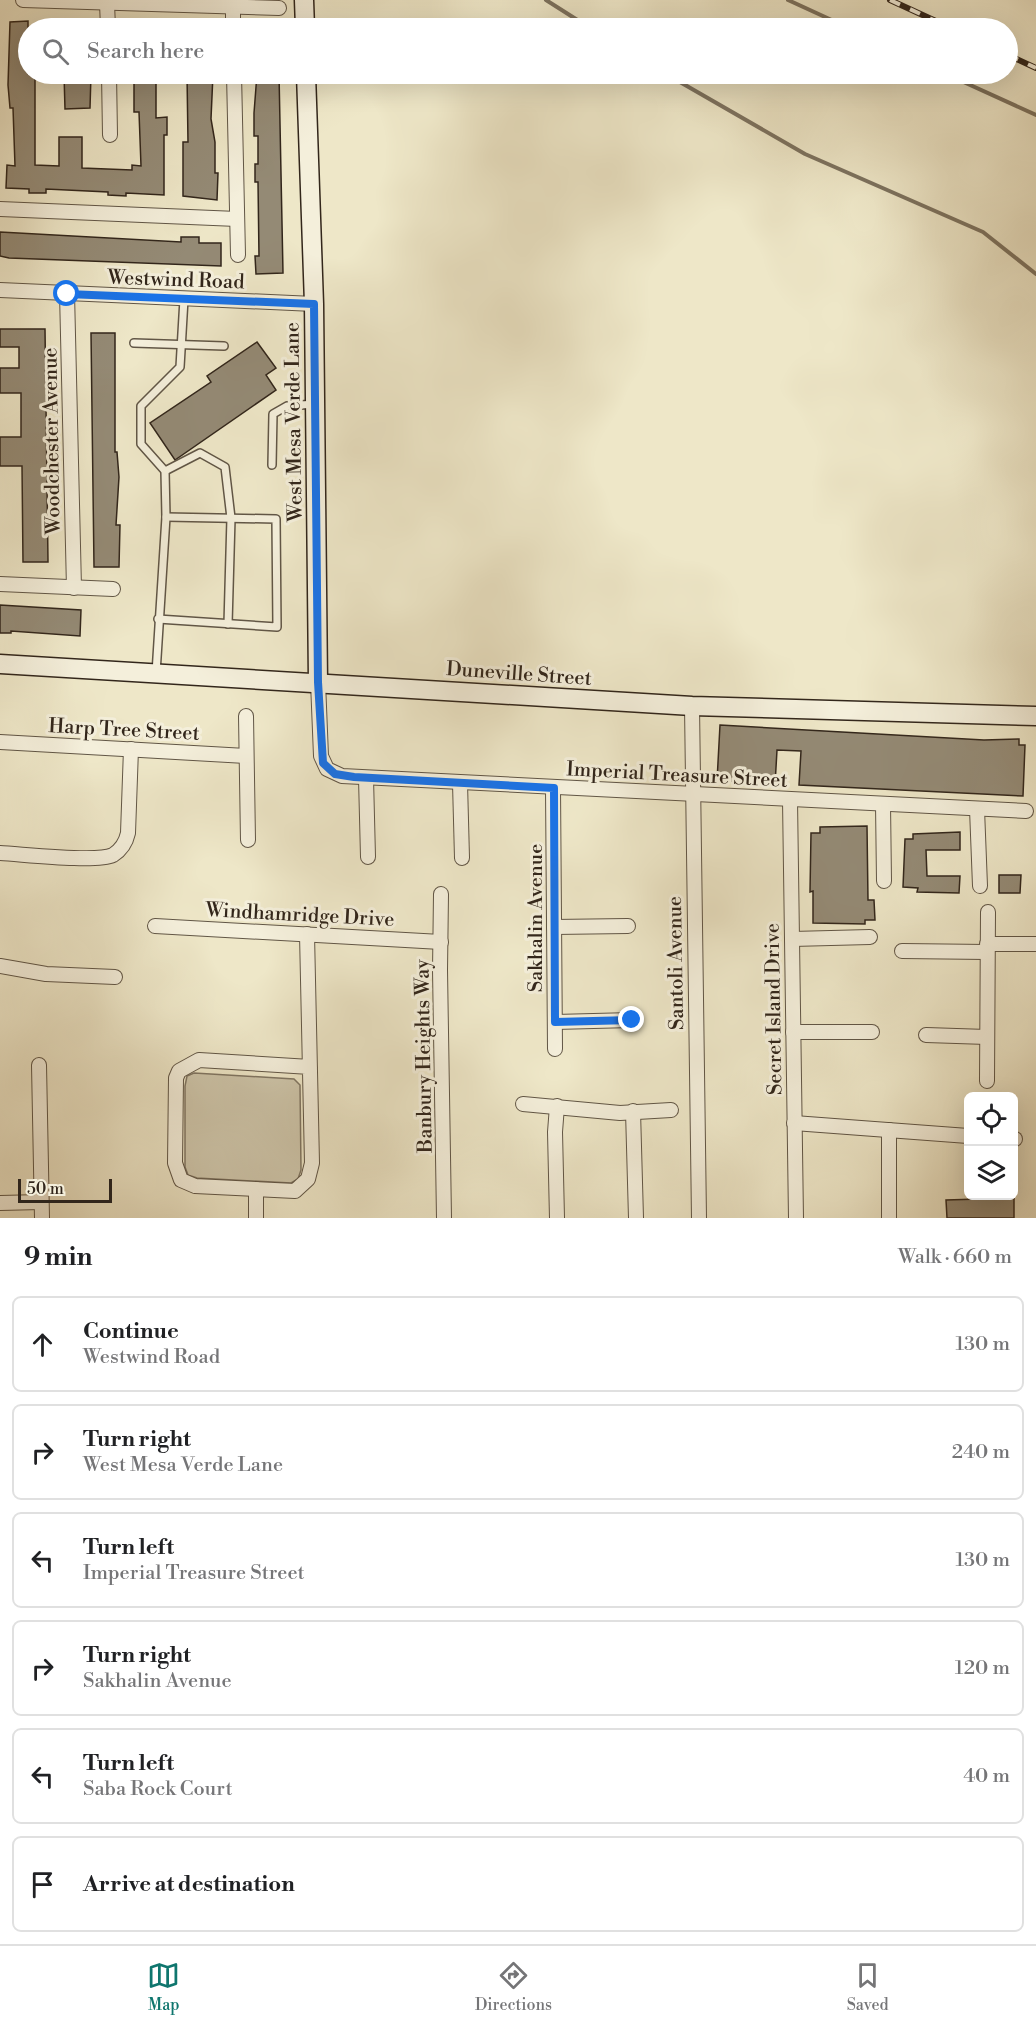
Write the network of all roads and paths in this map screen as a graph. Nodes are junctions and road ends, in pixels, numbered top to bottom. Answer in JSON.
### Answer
{"nodes":[{"id":1,"x":23,"y":0,"type":"edge"},
{"id":2,"x":304,"y":0,"type":"edge"},
{"id":3,"x":107,"y":3,"type":"junction"},
{"id":4,"x":233,"y":7,"type":"junction"},
{"id":5,"x":279,"y":8,"type":"dead end"},
{"id":6,"x":108,"y":18,"type":"edge"},
{"id":7,"x":233,"y":18,"type":"edge"},
{"id":8,"x":305,"y":18,"type":"edge"},
{"id":9,"x":109,"y":84,"type":"edge"},
{"id":10,"x":234,"y":84,"type":"edge"},
{"id":11,"x":306,"y":84,"type":"edge"},
{"id":12,"x":110,"y":135,"type":"dead end"},
{"id":13,"x":0,"y":209,"type":"edge"},
{"id":14,"x":237,"y":219,"type":"junction"},
{"id":15,"x":238,"y":255,"type":"dead end"},
{"id":16,"x":0,"y":290,"type":"edge"},
{"id":17,"x":67,"y":294,"type":"junction"},
{"id":18,"x":184,"y":299,"type":"junction"},
{"id":19,"x":314,"y":304,"type":"junction"},
{"id":20,"x":134,"y":343,"type":"dead end"},
{"id":21,"x":182,"y":344,"type":"junction"},
{"id":22,"x":224,"y":346,"type":"dead end"},
{"id":23,"x":315,"y":404,"type":"junction"},
{"id":24,"x":272,"y":465,"type":"dead end"},
{"id":25,"x":165,"y":471,"type":"junction"},
{"id":26,"x":166,"y":517,"type":"junction"},
{"id":27,"x":231,"y":518,"type":"junction"},
{"id":28,"x":0,"y":584,"type":"edge"},
{"id":29,"x":74,"y":588,"type":"junction"},
{"id":30,"x":112,"y":590,"type":"dead end"},
{"id":31,"x":158,"y":619,"type":"junction"},
{"id":32,"x":228,"y":624,"type":"junction"},
{"id":33,"x":0,"y":664,"type":"edge"},
{"id":34,"x":156,"y":673,"type":"junction"},
{"id":35,"x":318,"y":682,"type":"junction"},
{"id":36,"x":692,"y":706,"type":"junction"},
{"id":37,"x":246,"y":716,"type":"dead end"},
{"id":38,"x":1036,"y":716,"type":"edge"},
{"id":39,"x":0,"y":742,"type":"edge"},
{"id":40,"x":131,"y":749,"type":"junction"},
{"id":41,"x":246,"y":756,"type":"junction"},
{"id":42,"x":327,"y":769,"type":"joint"},
{"id":43,"x":366,"y":778,"type":"junction"},
{"id":44,"x":460,"y":783,"type":"junction"},
{"id":45,"x":554,"y":788,"type":"junction"},
{"id":46,"x":692,"y":795,"type":"junction"},
{"id":47,"x":790,"y":800,"type":"junction"},
{"id":48,"x":884,"y":804,"type":"junction"},
{"id":49,"x":977,"y":809,"type":"junction"},
{"id":50,"x":1026,"y":811,"type":"dead end"},
{"id":51,"x":248,"y":840,"type":"dead end"},
{"id":52,"x":0,"y":853,"type":"edge"},
{"id":53,"x":368,"y":857,"type":"dead end"},
{"id":54,"x":462,"y":858,"type":"dead end"},
{"id":55,"x":884,"y":881,"type":"dead end"},
{"id":56,"x":980,"y":886,"type":"dead end"},
{"id":57,"x":441,"y":894,"type":"dead end"},
{"id":58,"x":988,"y":912,"type":"dead end"},
{"id":59,"x":156,"y":926,"type":"dead end"},
{"id":60,"x":628,"y":926,"type":"dead end"},
{"id":61,"x":554,"y":927,"type":"junction"},
{"id":62,"x":307,"y":934,"type":"junction"},
{"id":63,"x":870,"y":937,"type":"dead end"},
{"id":64,"x":792,"y":939,"type":"junction"},
{"id":65,"x":441,"y":942,"type":"junction"},
{"id":66,"x":1036,"y":944,"type":"edge"},
{"id":67,"x":987,"y":948,"type":"junction"},
{"id":68,"x":902,"y":951,"type":"dead end"},
{"id":69,"x":0,"y":966,"type":"edge"},
{"id":70,"x":115,"y":977,"type":"dead end"},
{"id":71,"x":632,"y":1020,"type":"dead end"},
{"id":72,"x":555,"y":1022,"type":"junction"},
{"id":73,"x":793,"y":1032,"type":"junction"},
{"id":74,"x":872,"y":1032,"type":"dead end"},
{"id":75,"x":926,"y":1035,"type":"dead end"},
{"id":76,"x":987,"y":1037,"type":"junction"},
{"id":77,"x":555,"y":1049,"type":"dead end"},
{"id":78,"x":39,"y":1065,"type":"dead end"},
{"id":79,"x":310,"y":1067,"type":"junction"},
{"id":80,"x":987,"y":1081,"type":"dead end"},
{"id":81,"x":523,"y":1104,"type":"dead end"},
{"id":82,"x":557,"y":1106,"type":"junction"},
{"id":83,"x":671,"y":1110,"type":"dead end"},
{"id":84,"x":633,"y":1111,"type":"junction"},
{"id":85,"x":794,"y":1123,"type":"junction"},
{"id":86,"x":889,"y":1130,"type":"junction"},
{"id":87,"x":964,"y":1136,"type":"edge"},
{"id":88,"x":256,"y":1189,"type":"junction"},
{"id":89,"x":41,"y":1202,"type":"junction"},
{"id":90,"x":0,"y":1203,"type":"edge"},
{"id":91,"x":42,"y":1218,"type":"edge"},
{"id":92,"x":256,"y":1218,"type":"edge"},
{"id":93,"x":444,"y":1218,"type":"edge"},
{"id":94,"x":557,"y":1218,"type":"edge"},
{"id":95,"x":636,"y":1218,"type":"edge"},
{"id":96,"x":699,"y":1218,"type":"edge"},
{"id":97,"x":796,"y":1218,"type":"edge"},
{"id":98,"x":889,"y":1218,"type":"edge"}],
"edges":[{"from":1,"to":3,"type":"street"},
{"from":2,"to":8,"type":"street"},
{"from":3,"to":4,"type":"street"},
{"from":3,"to":6,"type":"street"},
{"from":4,"to":5,"type":"street"},
{"from":4,"to":7,"type":"street"},
{"from":9,"to":12,"type":"street"},
{"from":10,"to":14,"type":"street"},
{"from":11,"to":19,"type":"street","name":"West Mesa Verde Lane"},
{"from":13,"to":14,"type":"street"},
{"from":14,"to":15,"type":"street"},
{"from":16,"to":17,"type":"street","name":"Westwind Road"},
{"from":17,"to":18,"type":"street","name":"Westwind Road"},
{"from":17,"to":29,"type":"street","name":"Woodchester Avenue"},
{"from":18,"to":19,"type":"street","name":"Westwind Road"},
{"from":18,"to":21,"type":"lane"},
{"from":19,"to":23,"type":"street","name":"West Mesa Verde Lane"},
{"from":20,"to":21,"type":"lane"},
{"from":21,"to":22,"type":"lane"},
{"from":21,"to":25,"type":"lane"},
{"from":23,"to":24,"type":"lane"},
{"from":23,"to":35,"type":"street","name":"West Mesa Verde Lane"},
{"from":25,"to":26,"type":"lane"},
{"from":25,"to":27,"type":"lane"},
{"from":26,"to":27,"type":"lane"},
{"from":26,"to":31,"type":"lane"},
{"from":27,"to":32,"type":"lane"},
{"from":27,"to":32,"type":"lane"},
{"from":28,"to":29,"type":"street"},
{"from":29,"to":30,"type":"street"},
{"from":31,"to":32,"type":"lane"},
{"from":31,"to":34,"type":"lane"},
{"from":33,"to":34,"type":"street","name":"Duneville Street"},
{"from":34,"to":35,"type":"street","name":"Duneville Street"},
{"from":35,"to":36,"type":"street","name":"Duneville Street"},
{"from":35,"to":42,"type":"street","name":"West Mesa Verde Lane"},
{"from":36,"to":38,"type":"street","name":"Duneville Street"},
{"from":36,"to":46,"type":"street","name":"Santoli Avenue"},
{"from":37,"to":41,"type":"street"},
{"from":39,"to":40,"type":"street","name":"Harp Tree Street"},
{"from":40,"to":41,"type":"street","name":"Harp Tree Street"},
{"from":40,"to":52,"type":"street"},
{"from":41,"to":51,"type":"street"},
{"from":42,"to":43,"type":"street","name":"Imperial Treasure Street"},
{"from":43,"to":44,"type":"street","name":"Imperial Treasure Street"},
{"from":43,"to":53,"type":"street"},
{"from":44,"to":45,"type":"street","name":"Imperial Treasure Street"},
{"from":44,"to":54,"type":"street"},
{"from":45,"to":46,"type":"street","name":"Imperial Treasure Street"},
{"from":45,"to":61,"type":"street","name":"Sakhalin Avenue"},
{"from":46,"to":47,"type":"street","name":"Imperial Treasure Street"},
{"from":46,"to":96,"type":"street","name":"Santoli Avenue"},
{"from":47,"to":48,"type":"street","name":"Imperial Treasure Street"},
{"from":47,"to":64,"type":"street","name":"Secret Island Drive"},
{"from":48,"to":49,"type":"street","name":"Imperial Treasure Street"},
{"from":48,"to":55,"type":"street"},
{"from":49,"to":50,"type":"street","name":"Imperial Treasure Street"},
{"from":49,"to":56,"type":"street"},
{"from":57,"to":65,"type":"street","name":"Banbury Heights Way"},
{"from":58,"to":67,"type":"street"},
{"from":59,"to":62,"type":"street","name":"Windhamridge Drive"},
{"from":60,"to":61,"type":"street"},
{"from":61,"to":72,"type":"street","name":"Sakhalin Avenue"},
{"from":62,"to":65,"type":"street","name":"Windhamridge Drive"},
{"from":62,"to":79,"type":"street"},
{"from":63,"to":64,"type":"street"},
{"from":64,"to":73,"type":"street","name":"Secret Island Drive"},
{"from":65,"to":93,"type":"street","name":"Banbury Heights Way"},
{"from":66,"to":67,"type":"street"},
{"from":67,"to":68,"type":"street"},
{"from":67,"to":76,"type":"street"},
{"from":69,"to":70,"type":"street"},
{"from":71,"to":72,"type":"street"},
{"from":72,"to":77,"type":"street","name":"Sakhalin Avenue"},
{"from":73,"to":74,"type":"street"},
{"from":73,"to":85,"type":"street","name":"Secret Island Drive"},
{"from":75,"to":76,"type":"street"},
{"from":76,"to":80,"type":"street"},
{"from":78,"to":89,"type":"street"},
{"from":79,"to":88,"type":"street"},
{"from":79,"to":88,"type":"street"},
{"from":81,"to":82,"type":"street"},
{"from":82,"to":84,"type":"street"},
{"from":82,"to":94,"type":"street"},
{"from":83,"to":84,"type":"street"},
{"from":84,"to":95,"type":"street"},
{"from":85,"to":86,"type":"street"},
{"from":85,"to":97,"type":"street","name":"Secret Island Drive"},
{"from":86,"to":87,"type":"street"},
{"from":86,"to":98,"type":"street"},
{"from":88,"to":92,"type":"street"},
{"from":89,"to":90,"type":"street"},
{"from":89,"to":91,"type":"street"}]}
